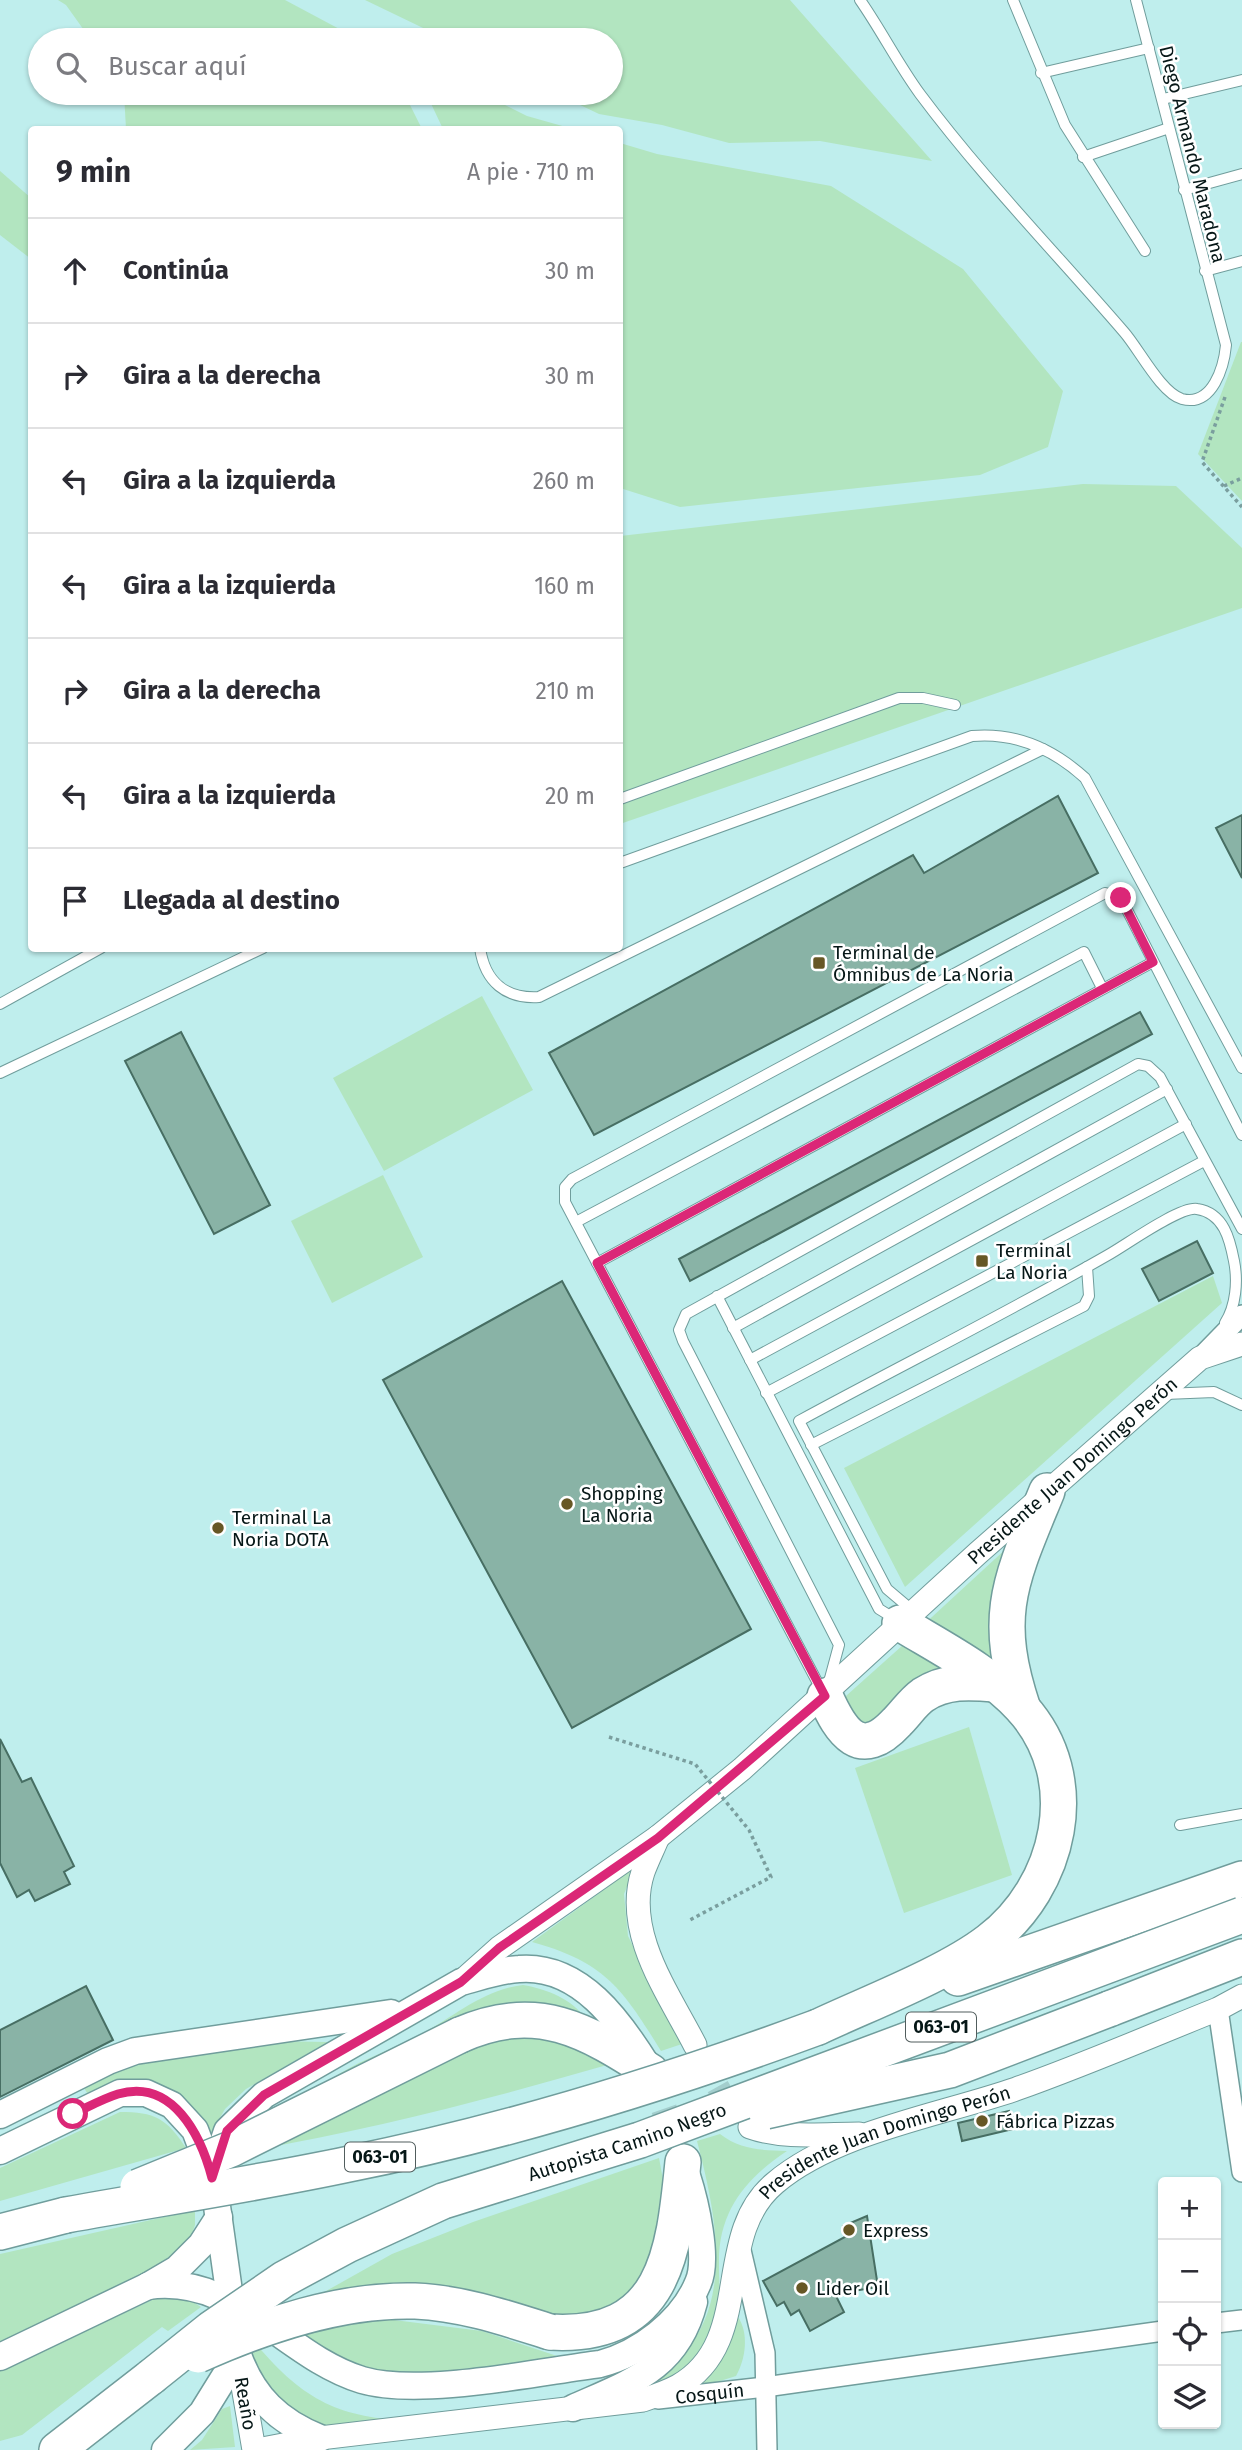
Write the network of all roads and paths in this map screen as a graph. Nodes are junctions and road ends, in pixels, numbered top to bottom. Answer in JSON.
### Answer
{"nodes":[{"id":1,"x":860,"y":0,"type":"edge"},
{"id":2,"x":1013,"y":0,"type":"edge"},
{"id":3,"x":1136,"y":0,"type":"edge"},
{"id":4,"x":1149,"y":48,"type":"junction"},
{"id":5,"x":1041,"y":73,"type":"junction"},
{"id":6,"x":1242,"y":80,"type":"edge"},
{"id":7,"x":1163,"y":99,"type":"junction"},
{"id":8,"x":1170,"y":128,"type":"junction"},
{"id":9,"x":1083,"y":157,"type":"junction"},
{"id":10,"x":1242,"y":174,"type":"edge"},
{"id":11,"x":1184,"y":190,"type":"junction"},
{"id":12,"x":1145,"y":251,"type":"dead end"},
{"id":13,"x":1242,"y":261,"type":"edge"},
{"id":14,"x":1205,"y":271,"type":"junction"},
{"id":15,"x":1229,"y":385,"type":"dead end"},
{"id":16,"x":1242,"y":478,"type":"edge"},
{"id":17,"x":1224,"y":486,"type":"junction"},
{"id":18,"x":1242,"y":507,"type":"edge"},
{"id":19,"x":954,"y":705,"type":"dead end"},
{"id":20,"x":1043,"y":749,"type":"junction"},
{"id":21,"x":623,"y":798,"type":"edge"},
{"id":22,"x":623,"y":862,"type":"edge"},
{"id":23,"x":94,"y":952,"type":"edge"},
{"id":24,"x":254,"y":952,"type":"edge"},
{"id":25,"x":480,"y":952,"type":"edge"},
{"id":26,"x":1153,"y":962,"type":"junction"},
{"id":27,"x":1102,"y":988,"type":"junction"},
{"id":28,"x":0,"y":1004,"type":"edge"},
{"id":29,"x":1242,"y":1068,"type":"edge"},
{"id":30,"x":0,"y":1073,"type":"edge"},
{"id":31,"x":1167,"y":1089,"type":"junction"},
{"id":32,"x":1186,"y":1124,"type":"junction"},
{"id":33,"x":1242,"y":1135,"type":"edge"},
{"id":34,"x":1204,"y":1161,"type":"junction"},
{"id":35,"x":576,"y":1222,"type":"junction"},
{"id":36,"x":1242,"y":1229,"type":"edge"},
{"id":37,"x":597,"y":1263,"type":"junction"},
{"id":38,"x":1087,"y":1267,"type":"junction"},
{"id":39,"x":717,"y":1296,"type":"junction"},
{"id":40,"x":1242,"y":1315,"type":"edge"},
{"id":41,"x":733,"y":1328,"type":"junction"},
{"id":42,"x":1242,"y":1344,"type":"edge"},
{"id":43,"x":1200,"y":1358,"type":"junction"},
{"id":44,"x":750,"y":1360,"type":"junction"},
{"id":45,"x":766,"y":1393,"type":"junction"},
{"id":46,"x":1157,"y":1395,"type":"junction"},
{"id":47,"x":1242,"y":1405,"type":"edge"},
{"id":48,"x":811,"y":1446,"type":"junction"},
{"id":49,"x":1047,"y":1491,"type":"junction"},
{"id":50,"x":907,"y":1617,"type":"junction"},
{"id":51,"x":996,"y":1684,"type":"junction"},
{"id":52,"x":825,"y":1696,"type":"junction"},
{"id":53,"x":1023,"y":1709,"type":"junction"},
{"id":54,"x":609,"y":1737,"type":"dead end"},
{"id":55,"x":1242,"y":1814,"type":"edge"},
{"id":56,"x":1180,"y":1825,"type":"dead end"},
{"id":57,"x":658,"y":1838,"type":"junction"},
{"id":58,"x":1242,"y":1879,"type":"edge"},
{"id":59,"x":1242,"y":1915,"type":"edge"},
{"id":60,"x":688,"y":1921,"type":"dead end"},
{"id":61,"x":1242,"y":1957,"type":"edge"},
{"id":62,"x":461,"y":1982,"type":"junction"},
{"id":63,"x":1242,"y":1996,"type":"edge"},
{"id":64,"x":413,"y":2009,"type":"junction"},
{"id":65,"x":1218,"y":2009,"type":"junction"},
{"id":66,"x":818,"y":2027,"type":"junction"},
{"id":67,"x":695,"y":2045,"type":"tunnel mouth"},
{"id":68,"x":651,"y":2072,"type":"joint"},
{"id":69,"x":0,"y":2115,"type":"edge"},
{"id":70,"x":750,"y":2127,"type":"dead end"},
{"id":71,"x":869,"y":2134,"type":"junction"},
{"id":72,"x":640,"y":2140,"type":"junction"},
{"id":73,"x":0,"y":2151,"type":"edge"},
{"id":74,"x":681,"y":2157,"type":"joint"},
{"id":75,"x":1242,"y":2172,"type":"edge"},
{"id":76,"x":212,"y":2178,"type":"junction"},
{"id":77,"x":66,"y":2215,"type":"junction"},
{"id":78,"x":219,"y":2217,"type":"junction"},
{"id":79,"x":0,"y":2232,"type":"edge"},
{"id":80,"x":738,"y":2241,"type":"junction"},
{"id":81,"x":699,"y":2282,"type":"junction"},
{"id":82,"x":148,"y":2286,"type":"junction"},
{"id":83,"x":232,"y":2302,"type":"junction"},
{"id":84,"x":1242,"y":2320,"type":"edge"},
{"id":85,"x":1221,"y":2322,"type":"edge"},
{"id":86,"x":1158,"y":2332,"type":"edge"},
{"id":87,"x":238,"y":2355,"type":"junction"},
{"id":88,"x":0,"y":2357,"type":"edge"},
{"id":89,"x":151,"y":2377,"type":"junction"},
{"id":90,"x":765,"y":2387,"type":"junction"},
{"id":91,"x":643,"y":2400,"type":"junction"},
{"id":92,"x":573,"y":2408,"type":"junction"},
{"id":93,"x":320,"y":2438,"type":"junction"},
{"id":94,"x":57,"y":2450,"type":"edge"},
{"id":95,"x":165,"y":2450,"type":"edge"},
{"id":96,"x":256,"y":2450,"type":"edge"},
{"id":97,"x":767,"y":2450,"type":"edge"}],
"edges":[{"from":1,"to":14,"type":"lane","name":"Diego Armando Maradona"},
{"from":2,"to":5,"type":"lane"},
{"from":3,"to":4,"type":"lane","name":"Diego Armando Maradona"},
{"from":4,"to":5,"type":"lane"},
{"from":4,"to":7,"type":"lane","name":"Diego Armando Maradona"},
{"from":5,"to":9,"type":"lane"},
{"from":6,"to":7,"type":"lane"},
{"from":7,"to":8,"type":"lane","name":"Diego Armando Maradona"},
{"from":8,"to":9,"type":"lane"},
{"from":8,"to":11,"type":"lane","name":"Diego Armando Maradona"},
{"from":9,"to":12,"type":"lane"},
{"from":10,"to":11,"type":"lane"},
{"from":11,"to":14,"type":"lane","name":"Diego Armando Maradona"},
{"from":13,"to":14,"type":"lane"},
{"from":15,"to":17,"type":"path"},
{"from":16,"to":17,"type":"path"},
{"from":17,"to":18,"type":"path"},
{"from":19,"to":21,"type":"lane"},
{"from":20,"to":22,"type":"lane"},
{"from":20,"to":25,"type":"lane"},
{"from":20,"to":29,"type":"lane"},
{"from":23,"to":28,"type":"lane"},
{"from":24,"to":30,"type":"lane"},
{"from":26,"to":27,"type":"lane"},
{"from":26,"to":33,"type":"lane"},
{"from":26,"to":35,"type":"lane"},
{"from":27,"to":35,"type":"lane"},
{"from":27,"to":37,"type":"lane"},
{"from":31,"to":32,"type":"lane"},
{"from":31,"to":39,"type":"lane"},
{"from":31,"to":41,"type":"lane"},
{"from":32,"to":34,"type":"lane"},
{"from":32,"to":44,"type":"lane"},
{"from":34,"to":36,"type":"lane"},
{"from":34,"to":45,"type":"lane"},
{"from":35,"to":37,"type":"lane"},
{"from":37,"to":52,"type":"lane"},
{"from":38,"to":43,"type":"lane"},
{"from":38,"to":48,"type":"lane"},
{"from":38,"to":48,"type":"lane"},
{"from":39,"to":41,"type":"lane"},
{"from":39,"to":52,"type":"lane"},
{"from":40,"to":43,"type":"street","name":"Presidente Juan Domingo Perón"},
{"from":41,"to":44,"type":"lane"},
{"from":42,"to":43,"type":"street"},
{"from":43,"to":46,"type":"street","name":"Presidente Juan Domingo Perón"},
{"from":44,"to":45,"type":"lane"},
{"from":45,"to":50,"type":"lane"},
{"from":46,"to":47,"type":"lane"},
{"from":46,"to":49,"type":"street","name":"Presidente Juan Domingo Perón"},
{"from":48,"to":50,"type":"lane"},
{"from":49,"to":50,"type":"street","name":"Presidente Juan Domingo Perón"},
{"from":49,"to":53,"type":"highway"},
{"from":50,"to":51,"type":"highway"},
{"from":50,"to":52,"type":"street","name":"Presidente Juan Domingo Perón"},
{"from":51,"to":52,"type":"highway"},
{"from":51,"to":53,"type":"highway"},
{"from":52,"to":57,"type":"street","name":"Presidente Juan Domingo Perón"},
{"from":53,"to":66,"type":"highway"},
{"from":54,"to":60,"type":"path","bridge":true},
{"from":55,"to":56,"type":"lane"},
{"from":57,"to":62,"type":"street","name":"Presidente Juan Domingo Perón"},
{"from":57,"to":67,"type":"street"},
{"from":58,"to":66,"type":"highway","number":"063-01"},
{"from":59,"to":72,"type":"highway","name":"Autopista Camino Negro","number":"063-01","bridge":true},
{"from":61,"to":72,"type":"highway","bridge":true},
{"from":62,"to":64,"type":"main road"},
{"from":62,"to":68,"type":"main road"},
{"from":63,"to":65,"type":"street","name":"Presidente Juan Domingo Perón"},
{"from":64,"to":69,"type":"main road"},
{"from":64,"to":76,"type":"main road"},
{"from":65,"to":71,"type":"street","name":"Presidente Juan Domingo Perón"},
{"from":65,"to":75,"type":"street"},
{"from":66,"to":77,"type":"highway","number":"063-01","bridge":true},
{"from":68,"to":77,"type":"highway","bridge":true},
{"from":70,"to":71,"type":"street"},
{"from":71,"to":80,"type":"street","name":"Presidente Juan Domingo Perón"},
{"from":72,"to":89,"type":"highway","name":"Autopista Camino Negro","number":"063-01","bridge":true},
{"from":73,"to":76,"type":"main road"},
{"from":74,"to":81,"type":"main road"},
{"from":74,"to":89,"type":"highway","bridge":true},
{"from":76,"to":78,"type":"main road"},
{"from":77,"to":79,"type":"highway","number":"063-01"},
{"from":78,"to":82,"type":"main road"},
{"from":78,"to":83,"type":"main road"},
{"from":80,"to":90,"type":"street"},
{"from":80,"to":91,"type":"street","name":"Presidente Juan Domingo Perón"},
{"from":81,"to":83,"type":"main road"},
{"from":81,"to":92,"type":"main road"},
{"from":82,"to":83,"type":"main road"},
{"from":82,"to":88,"type":"main road"},
{"from":83,"to":87,"type":"main road"},
{"from":84,"to":85,"type":"street"},
{"from":86,"to":90,"type":"street","name":"Cosquín"},
{"from":87,"to":93,"type":"main road"},
{"from":87,"to":95,"type":"main road"},
{"from":87,"to":96,"type":"street","name":"Reaño"},
{"from":89,"to":94,"type":"highway","name":"Autopista Camino Negro","number":"063-01"},
{"from":90,"to":91,"type":"street","name":"Cosquín"},
{"from":90,"to":97,"type":"street"},
{"from":91,"to":92,"type":"street","name":"Cosquín"},
{"from":92,"to":93,"type":"street","name":"Cosquín"},
{"from":93,"to":96,"type":"street","name":"Cosquín"}]}
